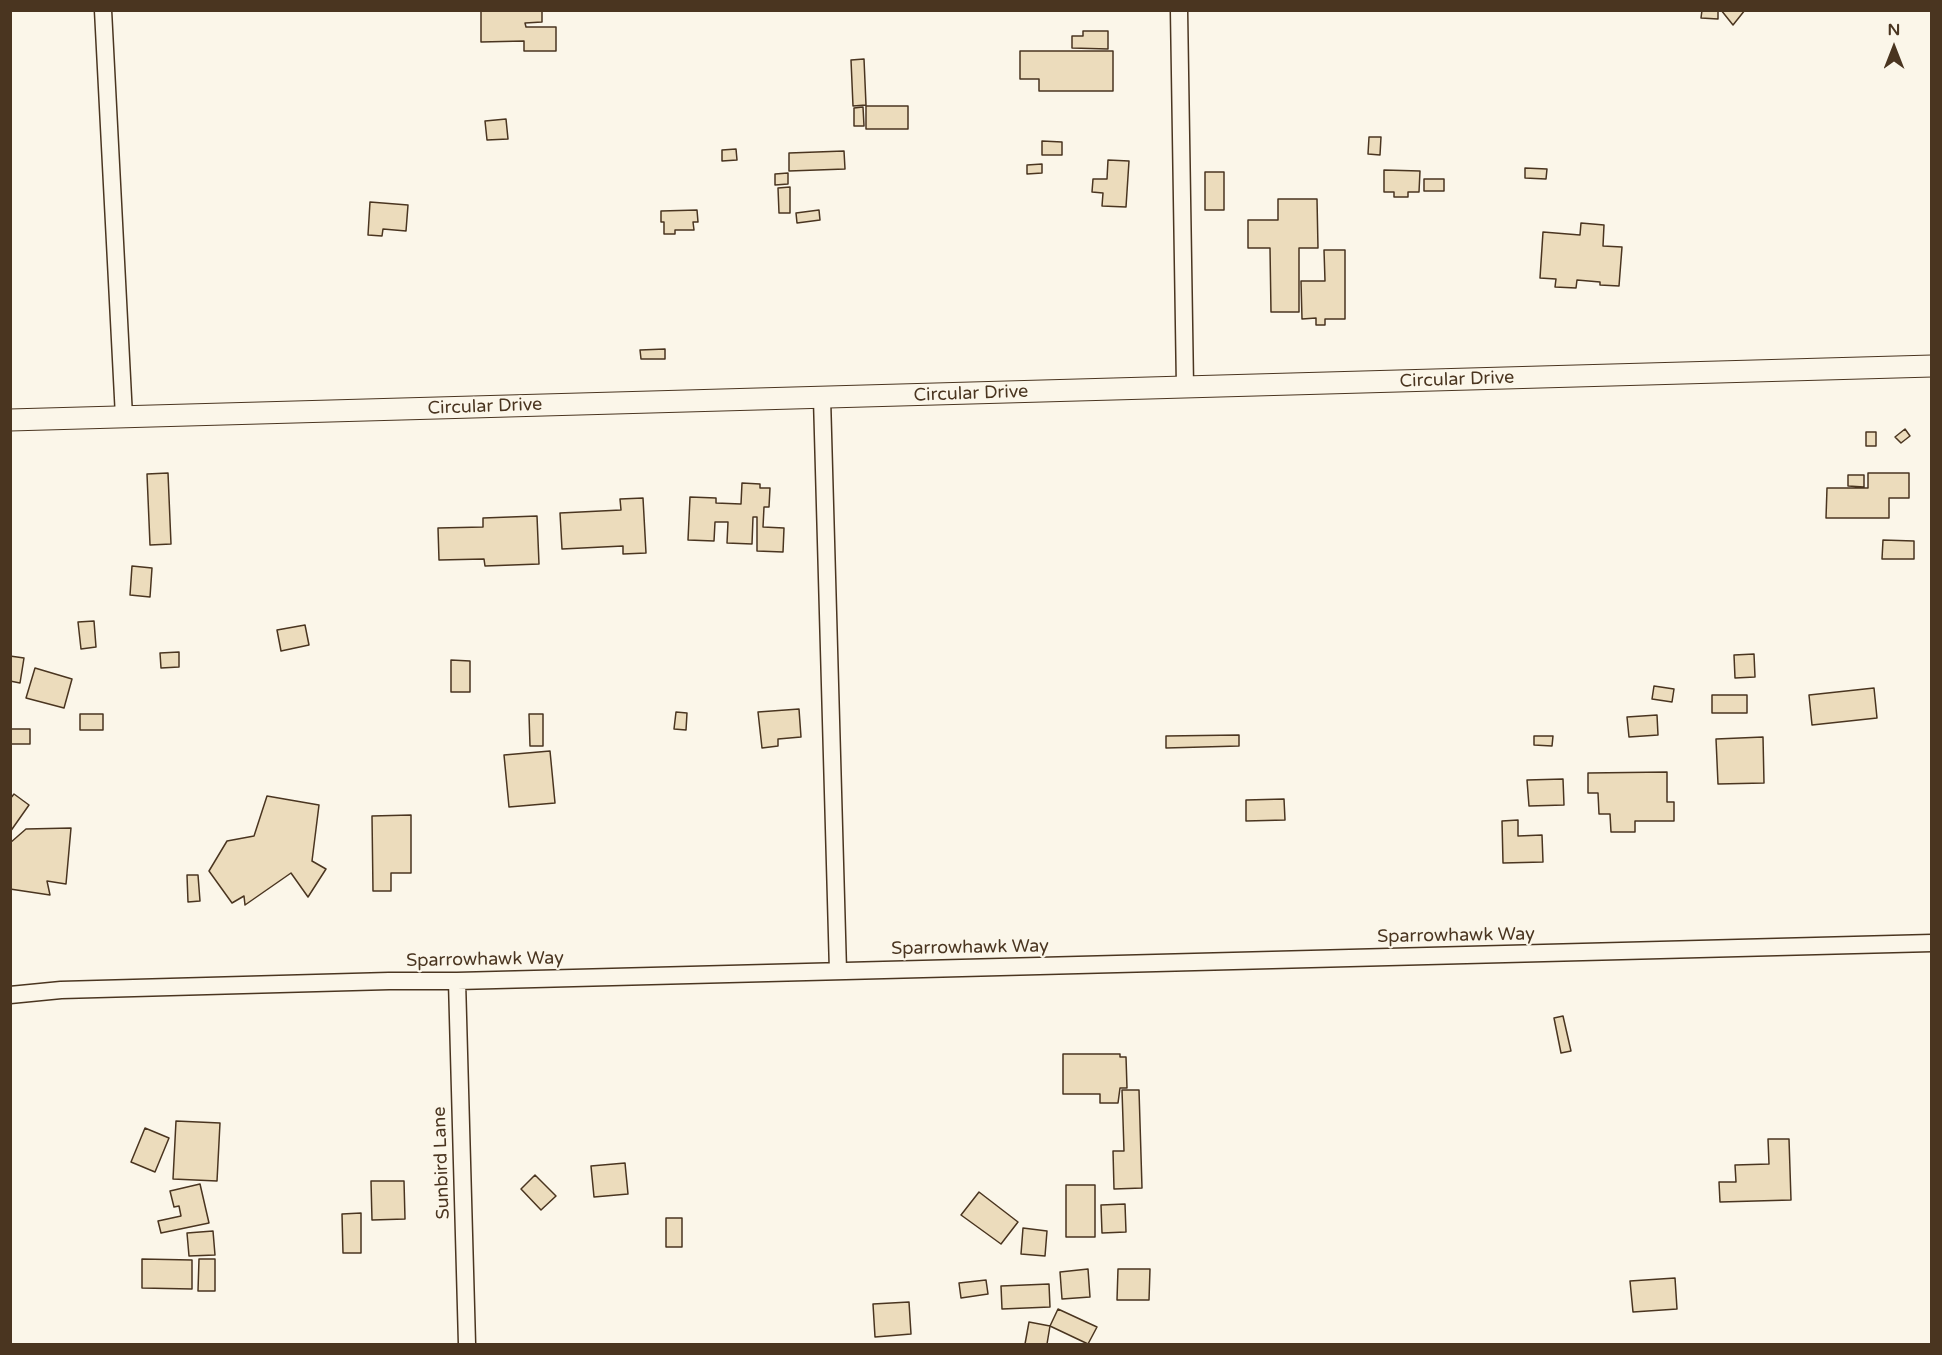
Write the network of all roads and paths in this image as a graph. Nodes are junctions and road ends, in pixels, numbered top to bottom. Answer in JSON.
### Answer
{"nodes":[{"id":1,"x":103,"y":10,"type":"edge"},
{"id":2,"x":1179,"y":10,"type":"edge"},
{"id":3,"x":1932,"y":366,"type":"edge"},
{"id":4,"x":1185,"y":387,"type":"junction"},
{"id":5,"x":822,"y":398,"type":"junction"},
{"id":6,"x":124,"y":417,"type":"junction"},
{"id":7,"x":10,"y":420,"type":"edge"},
{"id":8,"x":1932,"y":943,"type":"edge"},
{"id":9,"x":838,"y":971,"type":"junction"},
{"id":10,"x":457,"y":981,"type":"junction"},
{"id":11,"x":10,"y":995,"type":"edge"},
{"id":12,"x":467,"y":1344,"type":"edge"}],
"edges":[{"from":1,"to":6,"type":"street"},
{"from":2,"to":4,"type":"street"},
{"from":3,"to":4,"type":"street","name":"Circular Drive"},
{"from":4,"to":5,"type":"street","name":"Circular Drive"},
{"from":5,"to":6,"type":"street","name":"Circular Drive"},
{"from":5,"to":9,"type":"street"},
{"from":6,"to":7,"type":"street","name":"Circular Drive"},
{"from":8,"to":9,"type":"street","name":"Sparrowhawk Way"},
{"from":9,"to":10,"type":"street","name":"Sparrowhawk Way"},
{"from":10,"to":11,"type":"street","name":"Sparrowhawk Way"},
{"from":10,"to":12,"type":"street","name":"Sunbird Lane"}]}
